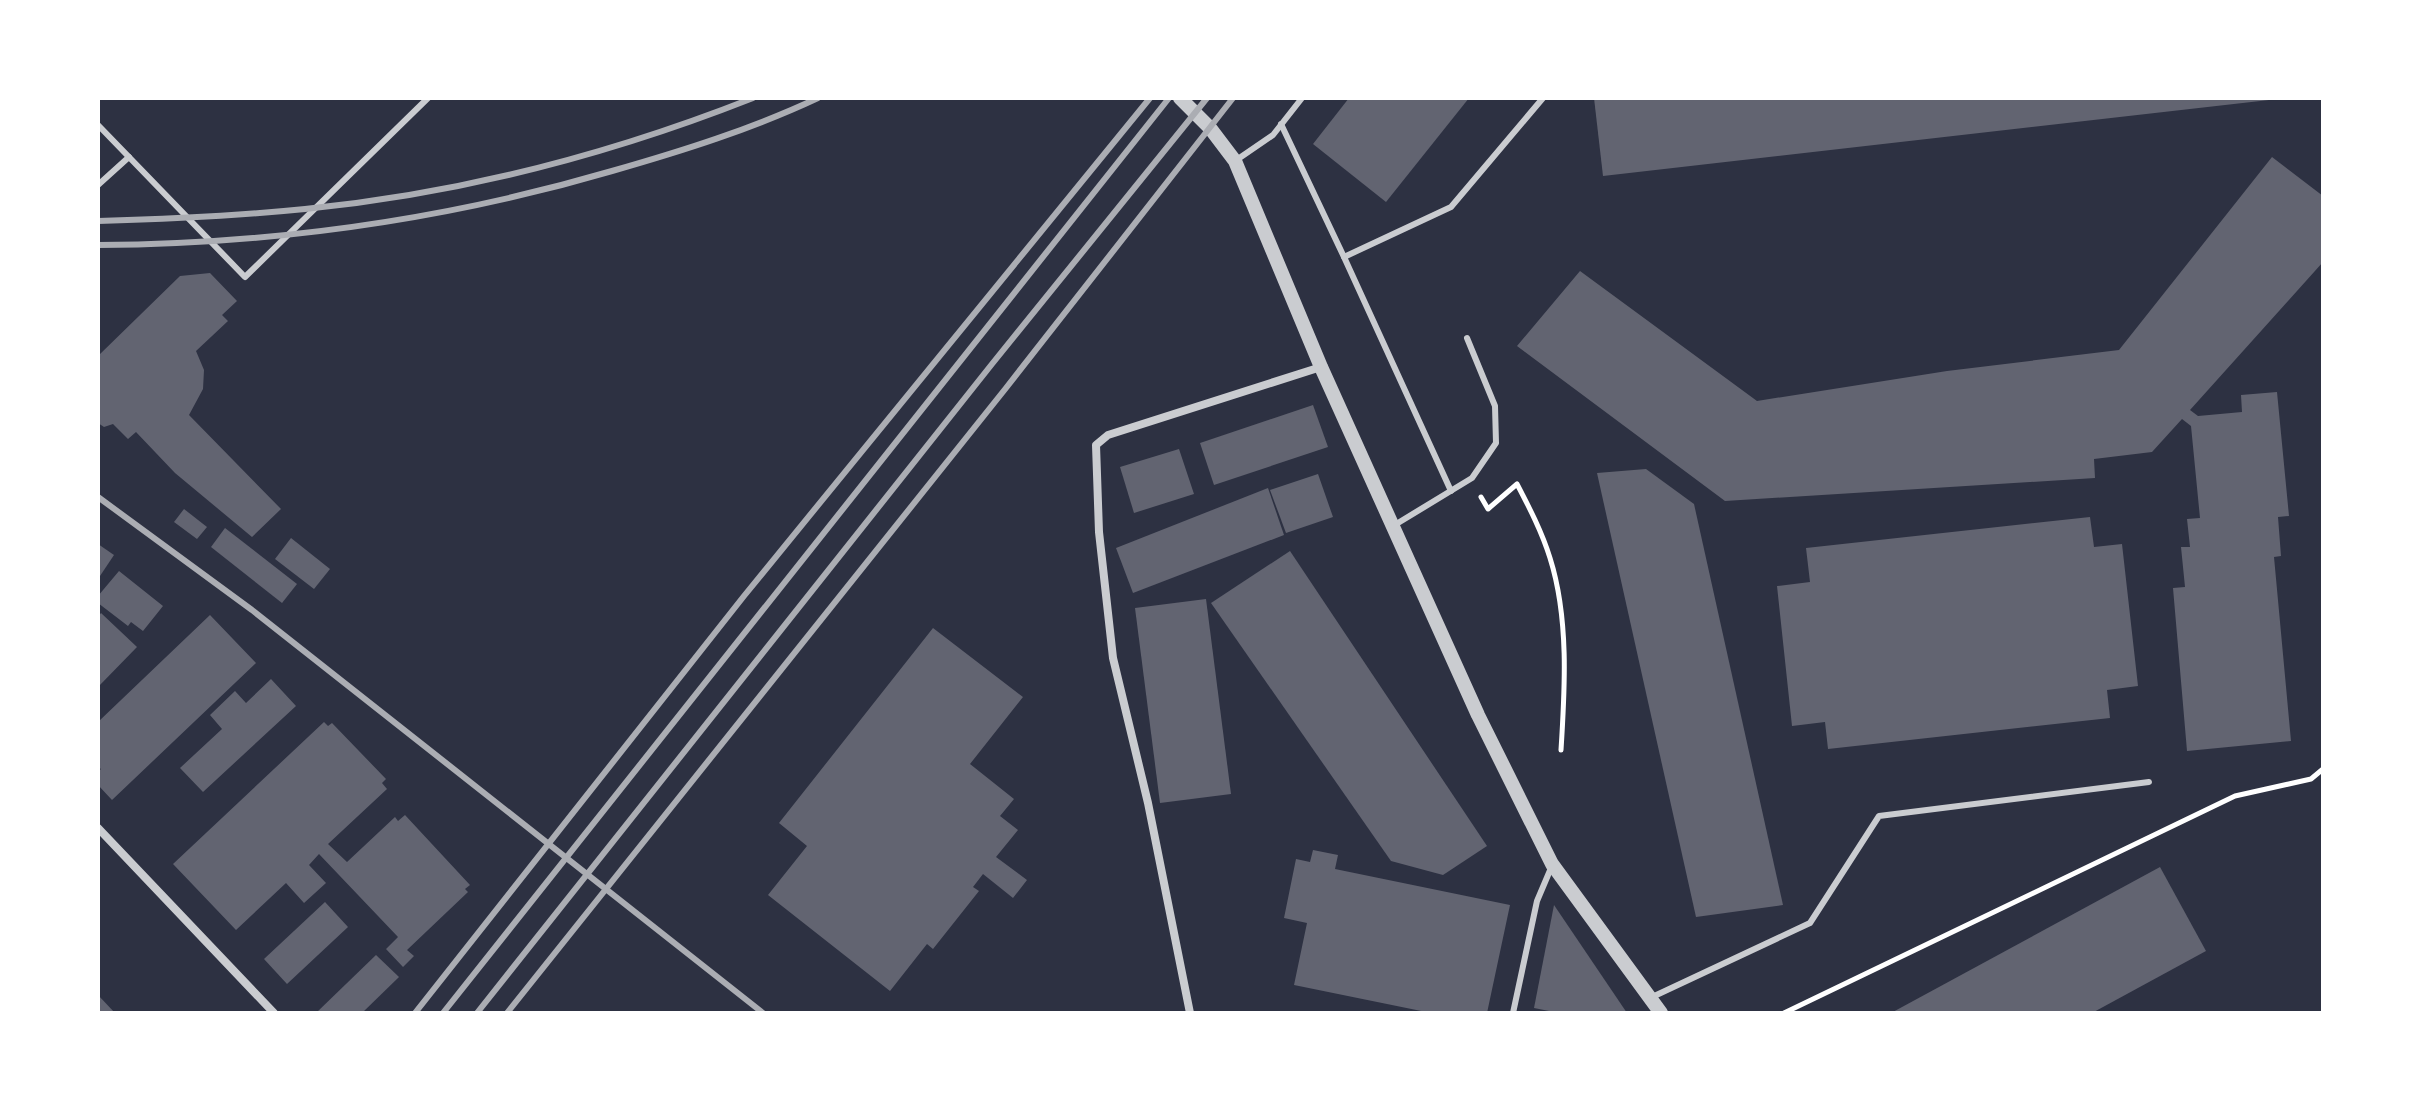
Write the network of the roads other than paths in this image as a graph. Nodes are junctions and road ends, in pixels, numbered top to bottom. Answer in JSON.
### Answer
{"nodes":[{"id":1,"x":428,"y":98,"type":"edge"},
{"id":2,"x":1180,"y":98,"type":"edge"},
{"id":3,"x":1302,"y":98,"type":"edge"},
{"id":4,"x":1543,"y":98,"type":"edge"},
{"id":5,"x":1281,"y":124,"type":"junction"},
{"id":6,"x":98,"y":125,"type":"edge"},
{"id":7,"x":129,"y":157,"type":"junction"},
{"id":8,"x":1235,"y":161,"type":"junction"},
{"id":9,"x":98,"y":185,"type":"edge"},
{"id":10,"x":1344,"y":257,"type":"junction"},
{"id":11,"x":1467,"y":338,"type":"dead end"},
{"id":12,"x":1321,"y":367,"type":"junction"},
{"id":13,"x":1451,"y":491,"type":"junction"},
{"id":14,"x":1393,"y":526,"type":"junction"},
{"id":15,"x":2149,"y":782,"type":"dead end"},
{"id":16,"x":98,"y":828,"type":"edge"},
{"id":17,"x":1552,"y":864,"type":"junction"},
{"id":18,"x":1650,"y":998,"type":"junction"},
{"id":19,"x":274,"y":1013,"type":"edge"},
{"id":20,"x":1190,"y":1013,"type":"edge"},
{"id":21,"x":1513,"y":1013,"type":"edge"},
{"id":22,"x":1661,"y":1013,"type":"edge"}],
"edges":[{"from":1,"to":7,"type":"lane"},
{"from":2,"to":8,"type":"street"},
{"from":3,"to":5,"type":"lane"},
{"from":4,"to":10,"type":"lane"},
{"from":5,"to":8,"type":"lane"},
{"from":5,"to":10,"type":"lane"},
{"from":6,"to":7,"type":"lane"},
{"from":7,"to":9,"type":"lane"},
{"from":8,"to":12,"type":"street"},
{"from":10,"to":13,"type":"lane"},
{"from":11,"to":13,"type":"lane"},
{"from":12,"to":14,"type":"street"},
{"from":12,"to":20,"type":"street"},
{"from":13,"to":14,"type":"lane"},
{"from":14,"to":17,"type":"street"},
{"from":15,"to":18,"type":"lane"},
{"from":16,"to":19,"type":"street"},
{"from":17,"to":18,"type":"street"},
{"from":17,"to":21,"type":"lane"},
{"from":18,"to":22,"type":"street"}]}
